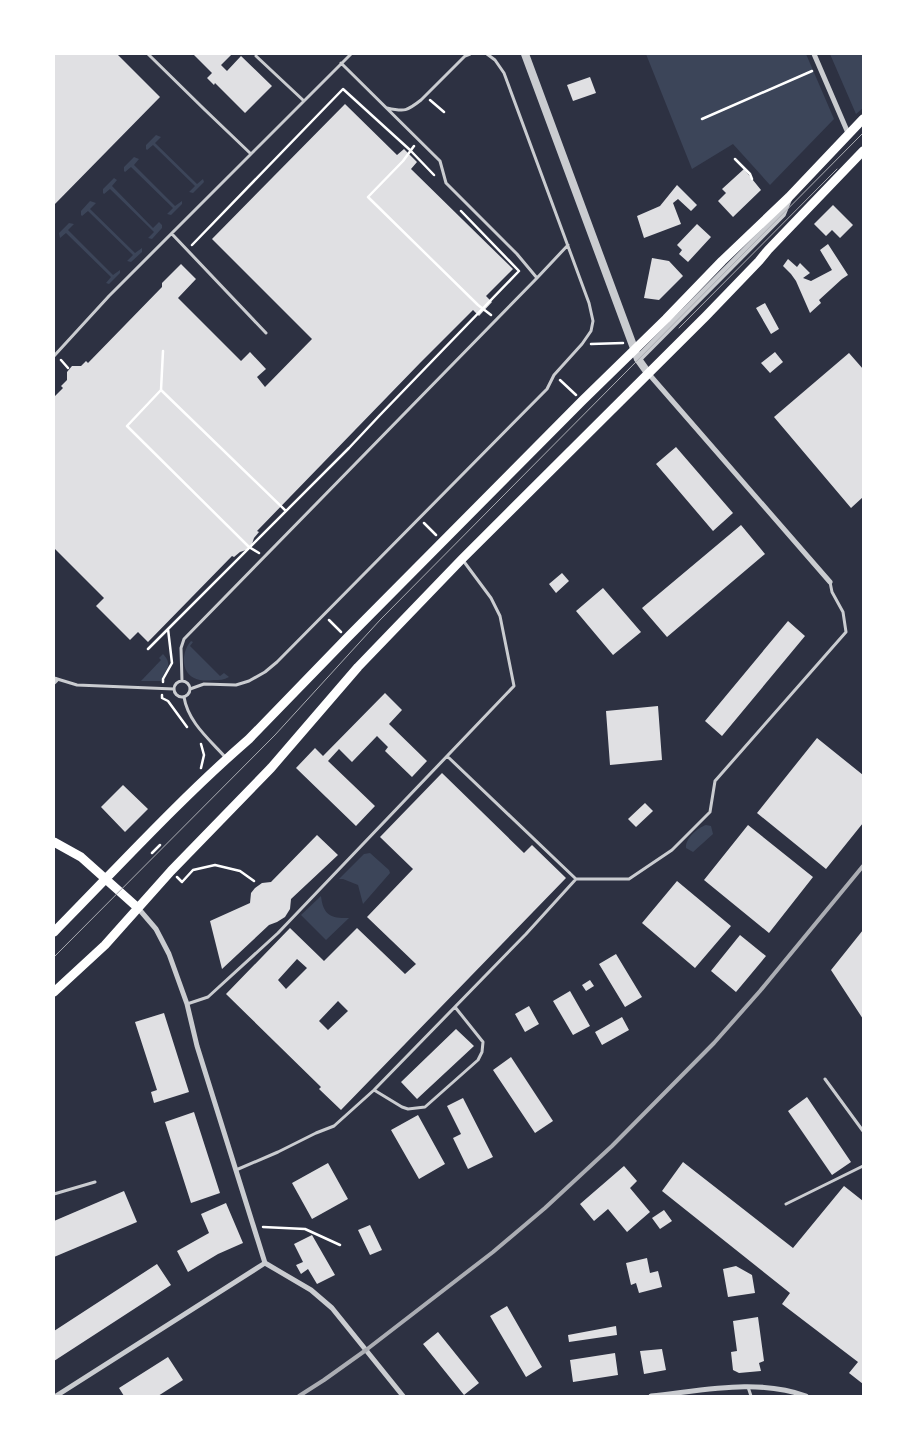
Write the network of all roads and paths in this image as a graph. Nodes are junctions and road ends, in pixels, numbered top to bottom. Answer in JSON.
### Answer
{"nodes":[{"id":1,"x":148,"y":54,"type":"edge"},
{"id":2,"x":350,"y":54,"type":"edge"},
{"id":3,"x":470,"y":54,"type":"edge"},
{"id":4,"x":487,"y":54,"type":"edge"},
{"id":5,"x":524,"y":54,"type":"edge"},
{"id":6,"x":814,"y":54,"type":"edge"},
{"id":7,"x":256,"y":56,"type":"dead end"},
{"id":8,"x":341,"y":63,"type":"junction"},
{"id":9,"x":820,"y":67,"type":"junction"},
{"id":10,"x":426,"y":95,"type":"junction"},
{"id":11,"x":304,"y":100,"type":"junction"},
{"id":12,"x":387,"y":108,"type":"junction"},
{"id":13,"x":444,"y":112,"type":"dead end"},
{"id":14,"x":702,"y":119,"type":"dead end"},
{"id":15,"x":863,"y":119,"type":"edge"},
{"id":16,"x":848,"y":133,"type":"junction"},
{"id":17,"x":863,"y":152,"type":"edge"},
{"id":18,"x":251,"y":154,"type":"junction"},
{"id":19,"x":735,"y":159,"type":"dead end"},
{"id":20,"x":403,"y":161,"type":"dead end"},
{"id":21,"x":752,"y":179,"type":"dead end"},
{"id":22,"x":438,"y":182,"type":"dead end"},
{"id":23,"x":789,"y":198,"type":"junction"},
{"id":24,"x":455,"y":205,"type":"dead end"},
{"id":25,"x":172,"y":234,"type":"junction"},
{"id":26,"x":568,"y":245,"type":"junction"},
{"id":27,"x":188,"y":250,"type":"junction"},
{"id":28,"x":537,"y":278,"type":"junction"},
{"id":29,"x":482,"y":308,"type":"junction"},
{"id":30,"x":496,"y":320,"type":"junction"},
{"id":31,"x":266,"y":333,"type":"dead end"},
{"id":32,"x":630,"y":337,"type":"junction"},
{"id":33,"x":582,"y":344,"type":"junction"},
{"id":34,"x":634,"y":350,"type":"junction"},
{"id":35,"x":163,"y":351,"type":"dead end"},
{"id":36,"x":54,"y":356,"type":"edge"},
{"id":37,"x":638,"y":359,"type":"junction"},
{"id":38,"x":648,"y":373,"type":"junction"},
{"id":39,"x":554,"y":374,"type":"junction"},
{"id":40,"x":161,"y":390,"type":"junction"},
{"id":41,"x":582,"y":401,"type":"junction"},
{"id":42,"x":286,"y":511,"type":"junction"},
{"id":43,"x":419,"y":519,"type":"junction"},
{"id":44,"x":442,"y":542,"type":"junction"},
{"id":45,"x":249,"y":547,"type":"junction"},
{"id":46,"x":265,"y":556,"type":"junction"},
{"id":47,"x":462,"y":559,"type":"junction"},
{"id":48,"x":830,"y":582,"type":"joint"},
{"id":49,"x":324,"y":615,"type":"junction"},
{"id":50,"x":168,"y":629,"type":"junction"},
{"id":51,"x":347,"y":638,"type":"junction"},
{"id":52,"x":148,"y":649,"type":"dead end"},
{"id":53,"x":54,"y":680,"type":"edge"},
{"id":54,"x":182,"y":681,"type":"junction"},
{"id":55,"x":162,"y":689,"type":"junction"},
{"id":56,"x":190,"y":689,"type":"junction"},
{"id":57,"x":174,"y":690,"type":"junction"},
{"id":58,"x":184,"y":697,"type":"junction"},
{"id":59,"x":190,"y":732,"type":"dead end"},
{"id":60,"x":199,"y":739,"type":"dead end"},
{"id":61,"x":447,"y":756,"type":"junction"},
{"id":62,"x":226,"y":759,"type":"junction"},
{"id":63,"x":201,"y":768,"type":"dead end"},
{"id":64,"x":54,"y":842,"type":"edge"},
{"id":65,"x":160,"y":846,"type":"dead end"},
{"id":66,"x":152,"y":853,"type":"dead end"},
{"id":67,"x":171,"y":871,"type":"junction"},
{"id":68,"x":106,"y":879,"type":"junction"},
{"id":69,"x":576,"y":879,"type":"junction"},
{"id":70,"x":254,"y":881,"type":"dead end"},
{"id":71,"x":138,"y":908,"type":"junction"},
{"id":72,"x":54,"y":932,"type":"edge"},
{"id":73,"x":54,"y":992,"type":"edge"},
{"id":74,"x":186,"y":1004,"type":"junction"},
{"id":75,"x":455,"y":1007,"type":"junction"},
{"id":76,"x":824,"y":1079,"type":"dead end"},
{"id":77,"x":374,"y":1090,"type":"junction"},
{"id":78,"x":863,"y":1131,"type":"edge"},
{"id":79,"x":863,"y":1166,"type":"edge"},
{"id":80,"x":236,"y":1170,"type":"junction"},
{"id":81,"x":95,"y":1182,"type":"dead end"},
{"id":82,"x":54,"y":1194,"type":"edge"},
{"id":83,"x":786,"y":1204,"type":"dead end"},
{"id":84,"x":254,"y":1227,"type":"junction"},
{"id":85,"x":340,"y":1245,"type":"dead end"},
{"id":86,"x":265,"y":1263,"type":"junction"},
{"id":87,"x":748,"y":1387,"type":"junction"},
{"id":88,"x":56,"y":1396,"type":"edge"},
{"id":89,"x":404,"y":1396,"type":"edge"},
{"id":90,"x":651,"y":1396,"type":"edge"},
{"id":91,"x":751,"y":1396,"type":"edge"},
{"id":92,"x":806,"y":1396,"type":"edge"}],
"edges":[{"from":1,"to":18,"type":"lane"},
{"from":2,"to":8,"type":"lane"},
{"from":3,"to":10,"type":"lane"},
{"from":4,"to":26,"type":"lane"},
{"from":5,"to":32,"type":"street"},
{"from":6,"to":9,"type":"street"},
{"from":7,"to":11,"type":"lane"},
{"from":8,"to":11,"type":"lane"},
{"from":8,"to":12,"type":"lane"},
{"from":9,"to":14,"type":"path"},
{"from":9,"to":16,"type":"street"},
{"from":10,"to":12,"type":"lane"},
{"from":10,"to":13,"type":"path"},
{"from":11,"to":18,"type":"lane"},
{"from":12,"to":28,"type":"lane"},
{"from":15,"to":16,"type":"main road"},
{"from":16,"to":23,"type":"main road"},
{"from":17,"to":38,"type":"main road"},
{"from":18,"to":25,"type":"lane"},
{"from":19,"to":21,"type":"path"},
{"from":20,"to":29,"type":"path"},
{"from":22,"to":27,"type":"path"},
{"from":23,"to":34,"type":"main road"},
{"from":23,"to":37,"type":"street"},
{"from":24,"to":29,"type":"path"},
{"from":25,"to":27,"type":"lane"},
{"from":25,"to":36,"type":"lane"},
{"from":26,"to":28,"type":"lane"},
{"from":26,"to":33,"type":"lane"},
{"from":27,"to":31,"type":"lane"},
{"from":28,"to":30,"type":"lane"},
{"from":29,"to":30,"type":"path"},
{"from":29,"to":42,"type":"path"},
{"from":30,"to":46,"type":"lane"},
{"from":32,"to":33,"type":"path"},
{"from":32,"to":34,"type":"street"},
{"from":33,"to":39,"type":"lane"},
{"from":34,"to":37,"type":"street"},
{"from":34,"to":41,"type":"main road"},
{"from":35,"to":40,"type":"path"},
{"from":37,"to":38,"type":"street"},
{"from":38,"to":47,"type":"main road"},
{"from":38,"to":48,"type":"street"},
{"from":39,"to":41,"type":"path"},
{"from":39,"to":43,"type":"lane"},
{"from":40,"to":42,"type":"path"},
{"from":40,"to":45,"type":"path"},
{"from":41,"to":44,"type":"main road"},
{"from":42,"to":45,"type":"path"},
{"from":43,"to":44,"type":"path"},
{"from":43,"to":49,"type":"lane"},
{"from":44,"to":51,"type":"main road"},
{"from":45,"to":46,"type":"path"},
{"from":45,"to":50,"type":"path"},
{"from":46,"to":54,"type":"lane"},
{"from":47,"to":61,"type":"lane"},
{"from":47,"to":67,"type":"main road"},
{"from":48,"to":69,"type":"lane"},
{"from":49,"to":51,"type":"path"},
{"from":49,"to":56,"type":"lane"},
{"from":50,"to":52,"type":"path"},
{"from":50,"to":55,"type":"path"},
{"from":51,"to":62,"type":"main road"},
{"from":53,"to":55,"type":"lane"},
{"from":54,"to":56,"type":"lane"},
{"from":54,"to":57,"type":"lane"},
{"from":55,"to":57,"type":"lane"},
{"from":55,"to":59,"type":"path"},
{"from":56,"to":58,"type":"lane"},
{"from":57,"to":58,"type":"lane"},
{"from":58,"to":62,"type":"lane"},
{"from":60,"to":63,"type":"path"},
{"from":61,"to":69,"type":"lane"},
{"from":61,"to":74,"type":"lane"},
{"from":62,"to":68,"type":"main road"},
{"from":64,"to":68,"type":"main road"},
{"from":65,"to":66,"type":"path"},
{"from":67,"to":70,"type":"path"},
{"from":67,"to":71,"type":"main road"},
{"from":68,"to":71,"type":"main road"},
{"from":68,"to":72,"type":"main road"},
{"from":69,"to":75,"type":"lane"},
{"from":71,"to":73,"type":"main road"},
{"from":71,"to":74,"type":"street"},
{"from":74,"to":80,"type":"street"},
{"from":75,"to":77,"type":"lane"},
{"from":75,"to":77,"type":"lane"},
{"from":76,"to":78,"type":"lane"},
{"from":77,"to":80,"type":"lane"},
{"from":79,"to":83,"type":"lane"},
{"from":80,"to":84,"type":"street"},
{"from":81,"to":82,"type":"lane"},
{"from":84,"to":85,"type":"path"},
{"from":84,"to":86,"type":"street"},
{"from":86,"to":88,"type":"street"},
{"from":86,"to":89,"type":"street"},
{"from":87,"to":90,"type":"street"},
{"from":87,"to":91,"type":"lane"},
{"from":87,"to":92,"type":"street"}]}
